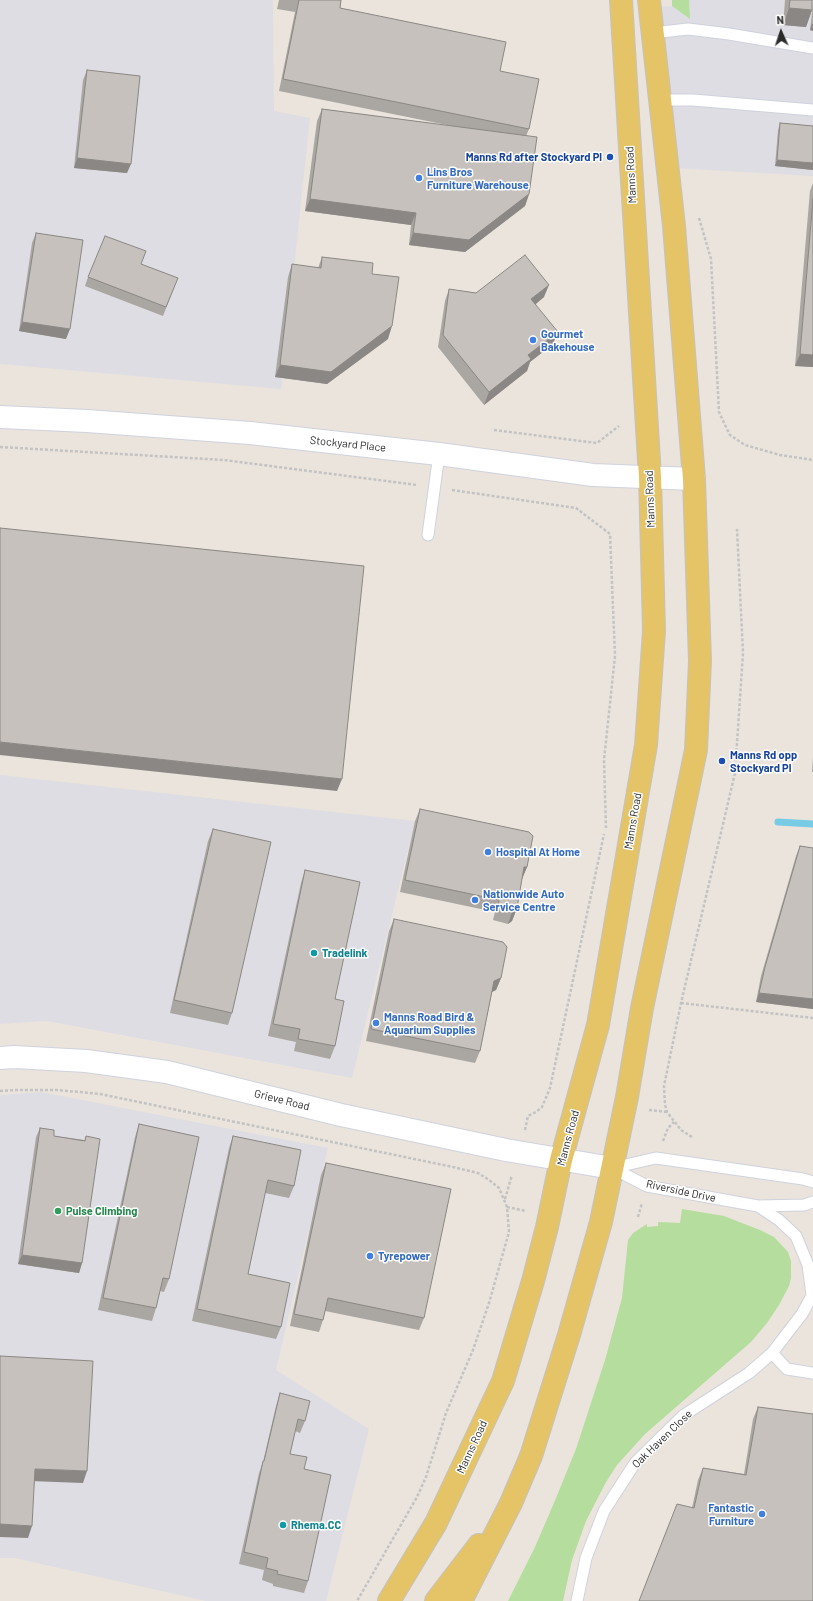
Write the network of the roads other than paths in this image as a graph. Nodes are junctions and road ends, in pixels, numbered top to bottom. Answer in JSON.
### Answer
{"nodes":[{"id":1,"x":621,"y":0,"type":"edge"},
{"id":2,"x":650,"y":0,"type":"edge"},
{"id":3,"x":653,"y":33,"type":"junction"},
{"id":4,"x":813,"y":48,"type":"edge"},
{"id":5,"x":660,"y":100,"type":"junction"},
{"id":6,"x":813,"y":110,"type":"edge"},
{"id":7,"x":0,"y":417,"type":"edge"},
{"id":8,"x":439,"y":454,"type":"junction"},
{"id":9,"x":650,"y":478,"type":"junction"},
{"id":10,"x":694,"y":479,"type":"junction"},
{"id":11,"x":428,"y":535,"type":"dead end"},
{"id":12,"x":0,"y":1058,"type":"edge"},
{"id":13,"x":561,"y":1160,"type":"junction"},
{"id":14,"x":612,"y":1168,"type":"junction"},
{"id":15,"x":813,"y":1182,"type":"edge"},
{"id":16,"x":813,"y":1202,"type":"edge"},
{"id":17,"x":758,"y":1206,"type":"junction"},
{"id":18,"x":813,"y":1295,"type":"edge"},
{"id":19,"x":772,"y":1353,"type":"junction"},
{"id":20,"x":813,"y":1372,"type":"edge"},
{"id":21,"x":511,"y":1503,"type":"junction"},
{"id":22,"x":389,"y":1601,"type":"edge"},
{"id":23,"x":436,"y":1601,"type":"edge"},
{"id":24,"x":461,"y":1601,"type":"edge"},
{"id":25,"x":577,"y":1601,"type":"edge"}],
"edges":[{"from":1,"to":9,"type":"main road","name":"Manns Road"},
{"from":2,"to":3,"type":"main road"},
{"from":3,"to":4,"type":"lane"},
{"from":3,"to":5,"type":"main road"},
{"from":5,"to":6,"type":"lane"},
{"from":5,"to":10,"type":"main road"},
{"from":7,"to":8,"type":"street","name":"Stockyard Place"},
{"from":8,"to":9,"type":"street","name":"Stockyard Place"},
{"from":8,"to":11,"type":"lane"},
{"from":9,"to":10,"type":"street","name":"Stockyard Place"},
{"from":9,"to":13,"type":"main road","name":"Manns Road"},
{"from":10,"to":14,"type":"main road"},
{"from":12,"to":13,"type":"street","name":"Grieve Road"},
{"from":13,"to":14,"type":"street","name":"Grieve Road"},
{"from":13,"to":22,"type":"main road","name":"Manns Road"},
{"from":14,"to":15,"type":"lane"},
{"from":14,"to":17,"type":"lane","name":"Riverside Drive"},
{"from":14,"to":21,"type":"main road"},
{"from":16,"to":17,"type":"lane","name":"Riverside Drive"},
{"from":17,"to":18,"type":"lane"},
{"from":18,"to":19,"type":"lane","name":"Oak Haven Close"},
{"from":19,"to":20,"type":"lane"},
{"from":19,"to":25,"type":"lane","name":"Oak Haven Close"},
{"from":21,"to":23,"type":"main road"},
{"from":21,"to":24,"type":"main road"}]}
